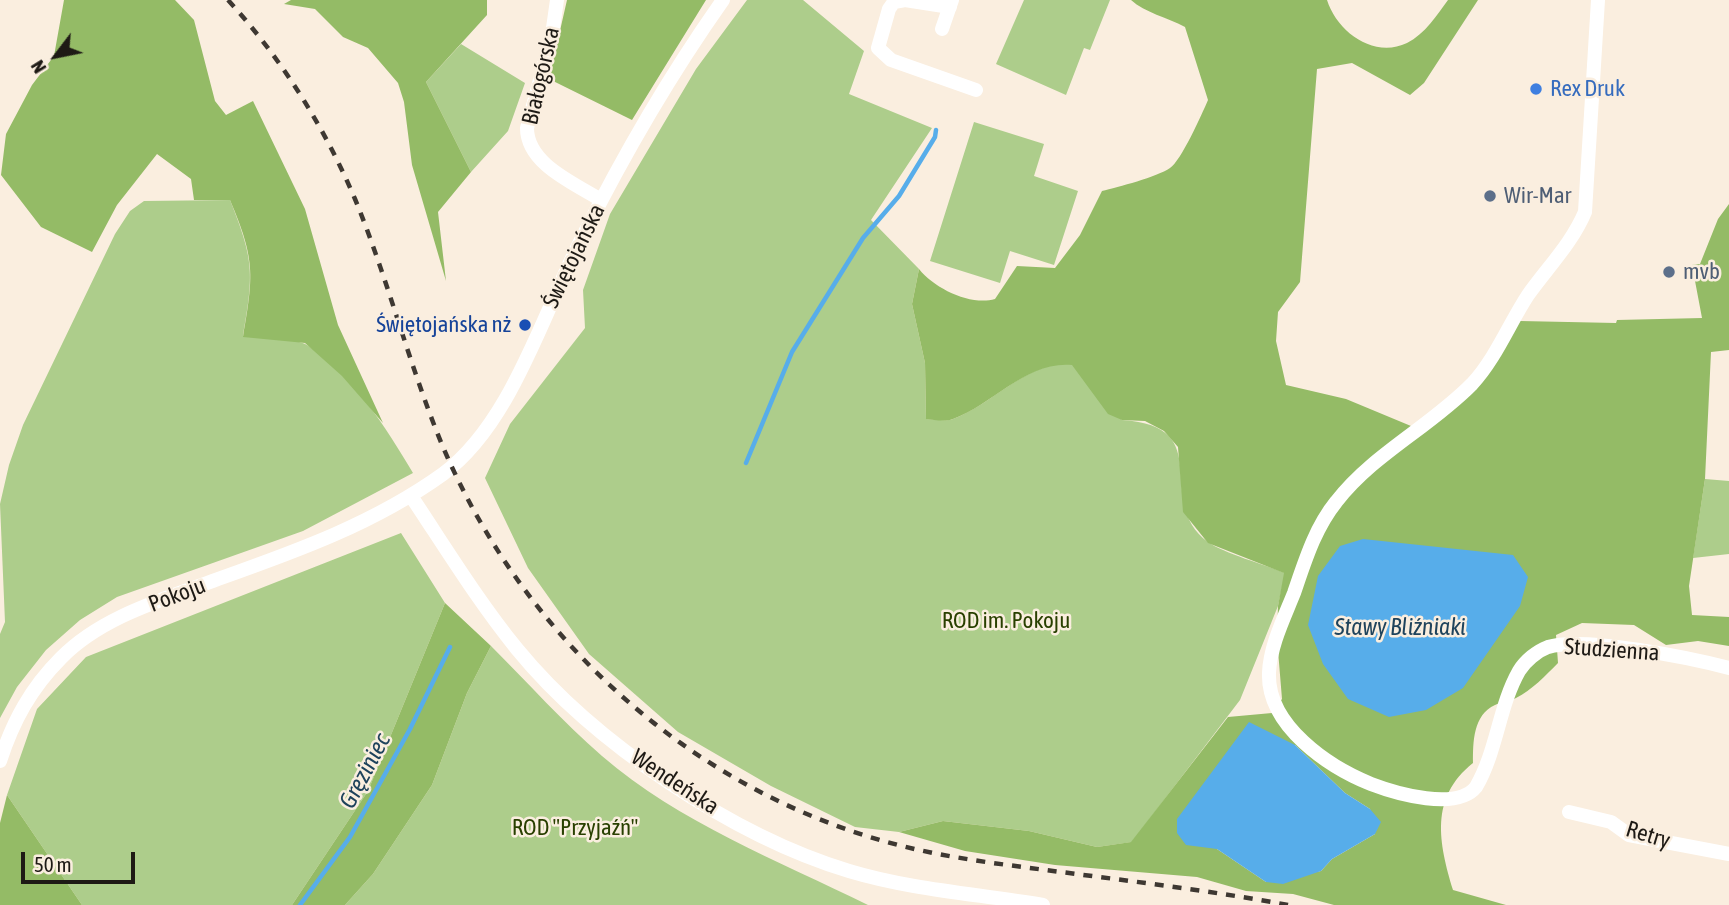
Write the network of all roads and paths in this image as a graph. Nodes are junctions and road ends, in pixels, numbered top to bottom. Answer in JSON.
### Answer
{"nodes":[{"id":1,"x":557,"y":0,"type":"edge"},
{"id":2,"x":723,"y":0,"type":"edge"},
{"id":3,"x":1598,"y":0,"type":"edge"},
{"id":4,"x":951,"y":3,"type":"edge"},
{"id":5,"x":942,"y":29,"type":"dead end"},
{"id":6,"x":976,"y":90,"type":"dead end"},
{"id":7,"x":601,"y":200,"type":"junction"},
{"id":8,"x":411,"y":496,"type":"junction"},
{"id":9,"x":1729,"y":668,"type":"edge"},
{"id":10,"x":0,"y":761,"type":"edge"},
{"id":11,"x":1569,"y":812,"type":"dead end"},
{"id":12,"x":1729,"y":855,"type":"edge"},
{"id":13,"x":1043,"y":905,"type":"edge"}],
"edges":[{"from":1,"to":7,"type":"street","name":"Białogórska"},
{"from":2,"to":7,"type":"street","name":"Świętojańska"},
{"from":3,"to":9,"type":"street","name":"Studzienna"},
{"from":4,"to":5,"type":"street"},
{"from":4,"to":6,"type":"street"},
{"from":7,"to":8,"type":"street","name":"Świętojańska"},
{"from":8,"to":10,"type":"street","name":"Pokoju"},
{"from":8,"to":13,"type":"street","name":"Wendeńska"},
{"from":11,"to":12,"type":"street","name":"Retry"}]}
